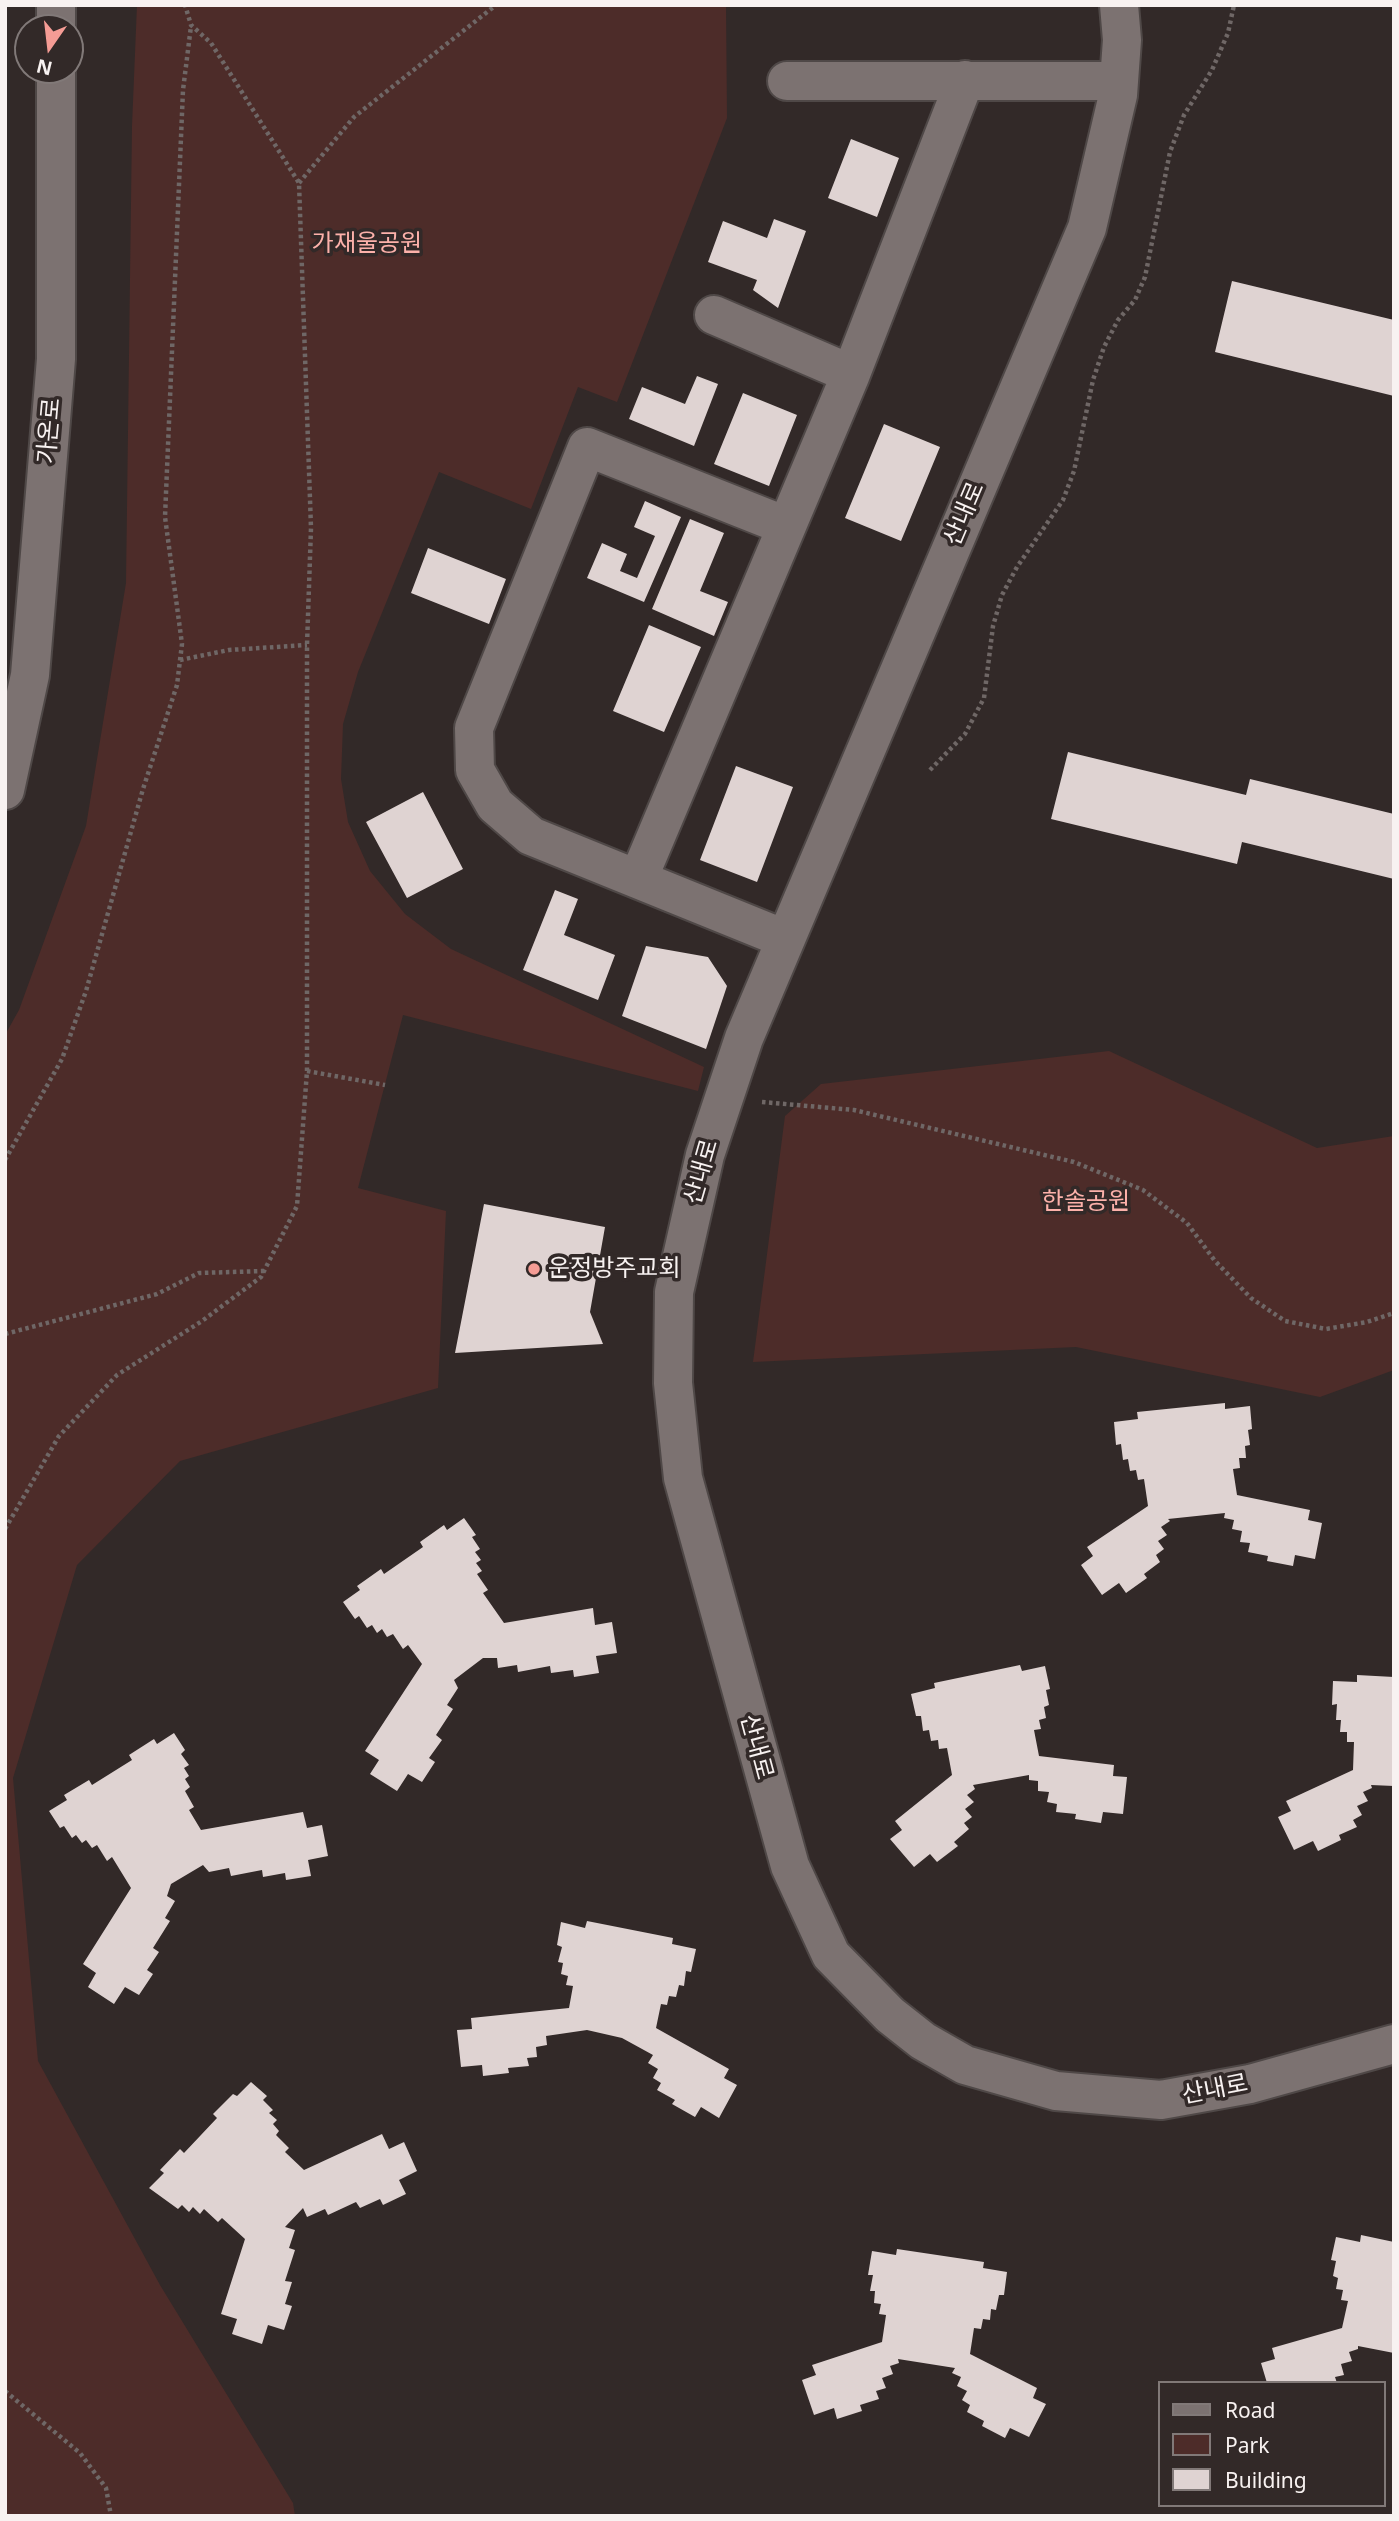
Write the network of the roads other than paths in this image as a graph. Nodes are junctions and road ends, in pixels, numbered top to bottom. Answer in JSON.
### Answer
{"nodes":[{"id":1,"x":1119,"y":5,"type":"edge"},
{"id":2,"x":787,"y":80,"type":"dead end"},
{"id":3,"x":965,"y":80,"type":"junction"},
{"id":4,"x":1119,"y":81,"type":"junction"},
{"id":5,"x":56,"y":84,"type":"edge"},
{"id":6,"x":715,"y":315,"type":"dead end"},
{"id":7,"x":850,"y":374,"type":"junction"},
{"id":8,"x":786,"y":526,"type":"junction"},
{"id":9,"x":5,"y":790,"type":"edge"},
{"id":10,"x":638,"y":879,"type":"junction"},
{"id":11,"x":785,"y":939,"type":"junction"},
{"id":12,"x":1394,"y":2044,"type":"edge"}],
"edges":[{"from":1,"to":4,"type":"street","name":"산내로"},
{"from":2,"to":3,"type":"street"},
{"from":3,"to":4,"type":"street"},
{"from":3,"to":7,"type":"street"},
{"from":4,"to":11,"type":"street","name":"산내로"},
{"from":5,"to":9,"type":"street","name":"가온로"},
{"from":6,"to":7,"type":"street"},
{"from":7,"to":8,"type":"street"},
{"from":8,"to":10,"type":"street"},
{"from":8,"to":10,"type":"street"},
{"from":10,"to":11,"type":"street"},
{"from":11,"to":12,"type":"street","name":"산내로"}]}
